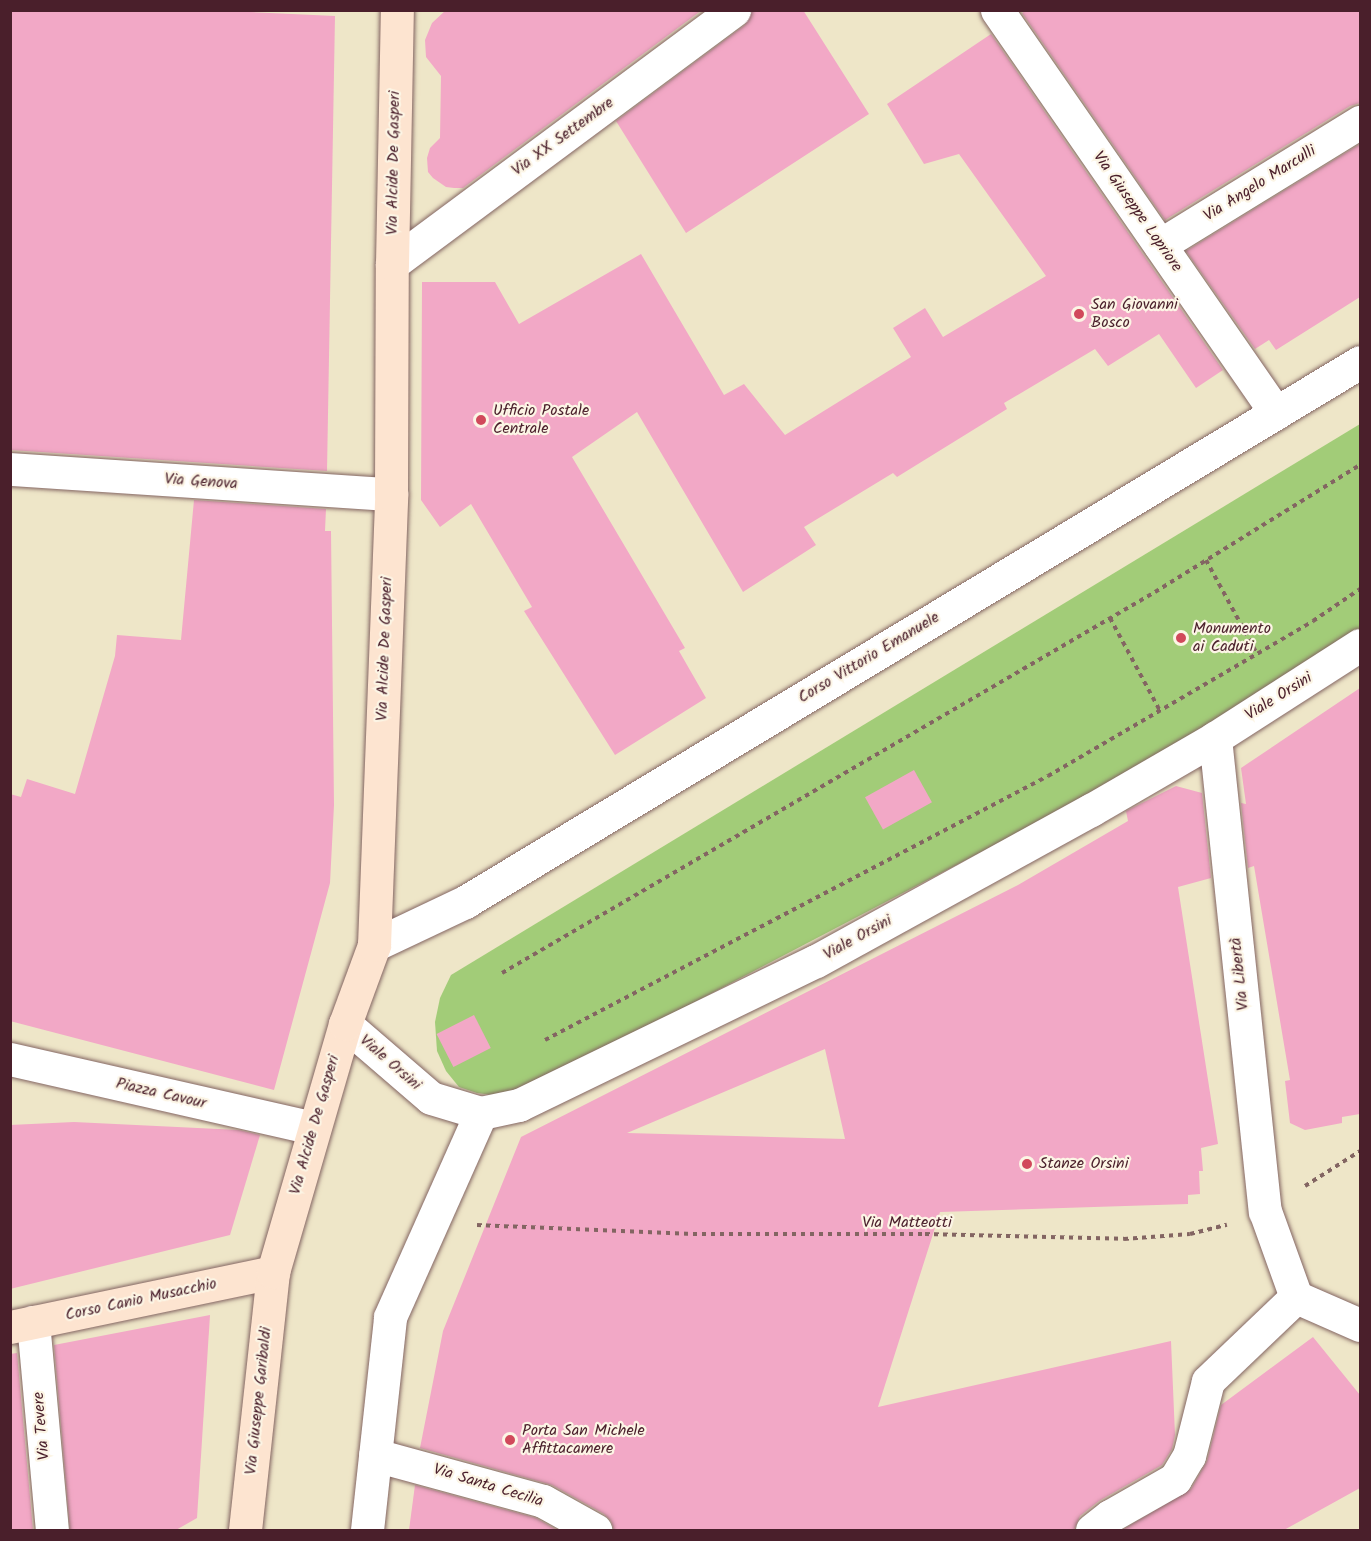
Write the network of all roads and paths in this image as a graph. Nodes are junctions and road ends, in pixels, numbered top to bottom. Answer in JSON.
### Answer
{"nodes":[{"id":1,"x":398,"y":10,"type":"edge"},
{"id":2,"x":734,"y":10,"type":"edge"},
{"id":3,"x":997,"y":10,"type":"edge"},
{"id":4,"x":1360,"y":122,"type":"edge"},
{"id":5,"x":1160,"y":245,"type":"junction"},
{"id":6,"x":392,"y":264,"type":"junction"},
{"id":7,"x":1360,"y":362,"type":"edge"},
{"id":8,"x":1276,"y":413,"type":"junction"},
{"id":9,"x":1360,"y":465,"type":"edge"},
{"id":10,"x":10,"y":469,"type":"edge"},
{"id":11,"x":391,"y":495,"type":"junction"},
{"id":12,"x":1206,"y":560,"type":"junction"},
{"id":13,"x":1360,"y":589,"type":"edge"},
{"id":14,"x":1110,"y":618,"type":"junction"},
{"id":15,"x":1360,"y":645,"type":"edge"},
{"id":16,"x":1257,"y":654,"type":"junction"},
{"id":17,"x":1160,"y":711,"type":"junction"},
{"id":18,"x":1215,"y":738,"type":"junction"},
{"id":19,"x":374,"y":945,"type":"junction"},
{"id":20,"x":502,"y":973,"type":"dead end"},
{"id":21,"x":345,"y":1024,"type":"junction"},
{"id":22,"x":545,"y":1040,"type":"dead end"},
{"id":23,"x":10,"y":1059,"type":"edge"},
{"id":24,"x":481,"y":1113,"type":"junction"},
{"id":25,"x":313,"y":1128,"type":"junction"},
{"id":26,"x":1360,"y":1151,"type":"edge"},
{"id":27,"x":1265,"y":1211,"type":"junction"},
{"id":28,"x":432,"y":1222,"type":"junction"},
{"id":29,"x":273,"y":1272,"type":"junction"},
{"id":30,"x":1296,"y":1297,"type":"junction"},
{"id":31,"x":22,"y":1325,"type":"edge"},
{"id":32,"x":1360,"y":1325,"type":"edge"},
{"id":33,"x":375,"y":1455,"type":"junction"},
{"id":34,"x":52,"y":1530,"type":"edge"},
{"id":35,"x":245,"y":1530,"type":"edge"},
{"id":36,"x":367,"y":1530,"type":"edge"},
{"id":37,"x":595,"y":1530,"type":"edge"},
{"id":38,"x":1092,"y":1530,"type":"edge"}],
"edges":[{"from":1,"to":6,"type":"street","name":"Via Alcide De Gasperi"},
{"from":2,"to":6,"type":"street","name":"Via XX Settembre"},
{"from":3,"to":5,"type":"street","name":"Via Giuseppe Lopriore"},
{"from":4,"to":5,"type":"street","name":"Via Angelo Marculli"},
{"from":5,"to":8,"type":"street","name":"Via Giuseppe Lopriore"},
{"from":6,"to":11,"type":"street","name":"Via Alcide De Gasperi"},
{"from":7,"to":8,"type":"street","name":"Corso Vittorio Emanuele"},
{"from":8,"to":19,"type":"street","name":"Corso Vittorio Emanuele"},
{"from":9,"to":12,"type":"path"},
{"from":10,"to":11,"type":"street","name":"Via Genova"},
{"from":11,"to":19,"type":"street","name":"Via Alcide De Gasperi"},
{"from":12,"to":14,"type":"path"},
{"from":12,"to":16,"type":"path"},
{"from":13,"to":16,"type":"path"},
{"from":14,"to":17,"type":"path"},
{"from":14,"to":20,"type":"path"},
{"from":15,"to":18,"type":"street","name":"Viale Orsini"},
{"from":16,"to":17,"type":"path"},
{"from":17,"to":22,"type":"path"},
{"from":18,"to":24,"type":"street","name":"Viale Orsini"},
{"from":18,"to":27,"type":"street","name":"Via Libertà"},
{"from":19,"to":21,"type":"street","name":"Via Alcide De Gasperi"},
{"from":21,"to":24,"type":"street","name":"Viale Orsini"},
{"from":21,"to":25,"type":"street","name":"Via Alcide De Gasperi"},
{"from":23,"to":25,"type":"street","name":"Piazza Cavour"},
{"from":24,"to":28,"type":"street"},
{"from":25,"to":29,"type":"street","name":"Via Alcide De Gasperi"},
{"from":26,"to":27,"type":"path","name":"Via Matteotti"},
{"from":27,"to":28,"type":"path","name":"Via Matteotti"},
{"from":27,"to":30,"type":"street","name":"Via Libertà"},
{"from":28,"to":33,"type":"street"},
{"from":29,"to":31,"type":"street","name":"Corso Canio Musacchio"},
{"from":29,"to":35,"type":"street","name":"Via Giuseppe Garibaldi"},
{"from":30,"to":32,"type":"street"},
{"from":30,"to":38,"type":"street"},
{"from":31,"to":34,"type":"street","name":"Via Tevere"},
{"from":33,"to":36,"type":"street"},
{"from":33,"to":37,"type":"street","name":"Via Santa Cecilia"}]}
